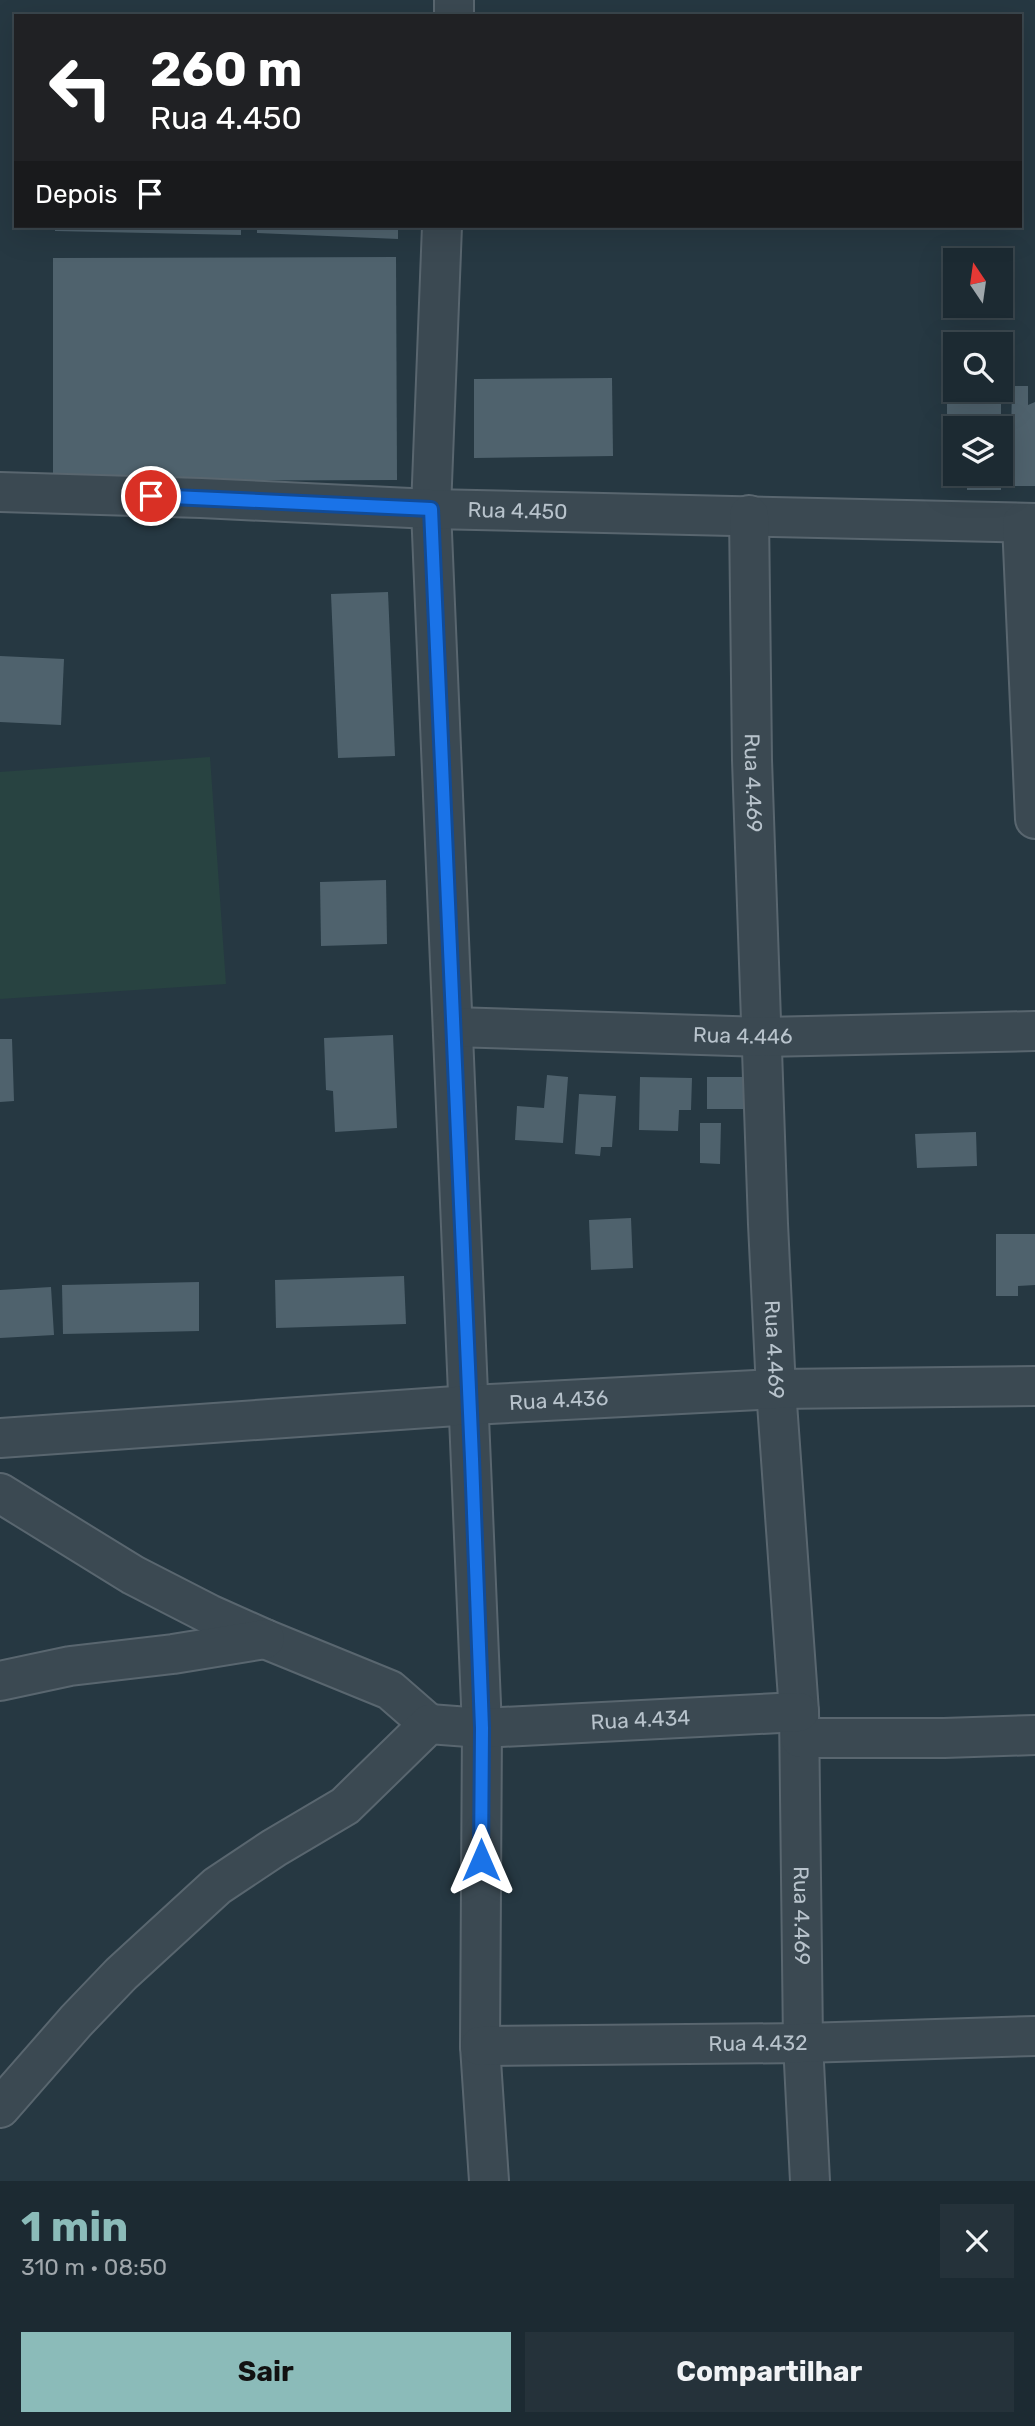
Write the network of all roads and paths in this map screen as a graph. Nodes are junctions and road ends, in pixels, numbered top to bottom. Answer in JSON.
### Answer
{"nodes":[{"id":1,"x":442,"y":228,"type":"edge"},
{"id":2,"x":0,"y":492,"type":"edge"},
{"id":3,"x":431,"y":509,"type":"junction"},
{"id":4,"x":748,"y":516,"type":"junction"},
{"id":5,"x":1029,"y":523,"type":"edge"},
{"id":6,"x":1035,"y":819,"type":"edge"},
{"id":7,"x":453,"y":1027,"type":"junction"},
{"id":8,"x":1035,"y":1031,"type":"edge"},
{"id":9,"x":763,"y":1037,"type":"junction"},
{"id":10,"x":1035,"y":1386,"type":"edge"},
{"id":11,"x":776,"y":1389,"type":"junction"},
{"id":12,"x":470,"y":1405,"type":"junction"},
{"id":13,"x":0,"y":1438,"type":"edge"},
{"id":14,"x":0,"y":1493,"type":"edge"},
{"id":15,"x":265,"y":1640,"type":"junction"},
{"id":16,"x":0,"y":1681,"type":"edge"},
{"id":17,"x":429,"y":1724,"type":"junction"},
{"id":18,"x":799,"y":1725,"type":"junction"},
{"id":19,"x":482,"y":1728,"type":"junction"},
{"id":20,"x":1035,"y":1735,"type":"edge"},
{"id":21,"x":1035,"y":2036,"type":"edge"},
{"id":22,"x":803,"y":2043,"type":"junction"},
{"id":23,"x":480,"y":2046,"type":"junction"},
{"id":24,"x":0,"y":2108,"type":"edge"},
{"id":25,"x":489,"y":2181,"type":"edge"},
{"id":26,"x":810,"y":2181,"type":"edge"}],
"edges":[{"from":1,"to":3,"type":"street"},
{"from":2,"to":3,"type":"street","name":"Rua 4.450"},
{"from":3,"to":4,"type":"street","name":"Rua 4.450"},
{"from":3,"to":7,"type":"street"},
{"from":4,"to":5,"type":"street","name":"Rua 4.450"},
{"from":4,"to":9,"type":"street","name":"Rua 4.469"},
{"from":5,"to":6,"type":"street"},
{"from":7,"to":9,"type":"street","name":"Rua 4.446"},
{"from":7,"to":12,"type":"street"},
{"from":8,"to":9,"type":"street","name":"Rua 4.446"},
{"from":9,"to":11,"type":"street","name":"Rua 4.469"},
{"from":10,"to":11,"type":"street","name":"Rua 4.436"},
{"from":11,"to":12,"type":"street","name":"Rua 4.436"},
{"from":11,"to":18,"type":"street","name":"Rua 4.469"},
{"from":12,"to":13,"type":"street","name":"Rua 4.436"},
{"from":12,"to":19,"type":"street"},
{"from":14,"to":15,"type":"street"},
{"from":15,"to":16,"type":"street"},
{"from":15,"to":17,"type":"street"},
{"from":17,"to":19,"type":"street","name":"Rua 4.434"},
{"from":17,"to":24,"type":"street"},
{"from":18,"to":19,"type":"street","name":"Rua 4.434"},
{"from":18,"to":20,"type":"street","name":"Rua 4.434"},
{"from":18,"to":22,"type":"street","name":"Rua 4.469"},
{"from":19,"to":23,"type":"street"},
{"from":21,"to":22,"type":"street","name":"Rua 4.432"},
{"from":22,"to":23,"type":"street","name":"Rua 4.432"},
{"from":22,"to":26,"type":"street","name":"Rua 4.469"},
{"from":23,"to":25,"type":"street"}]}
